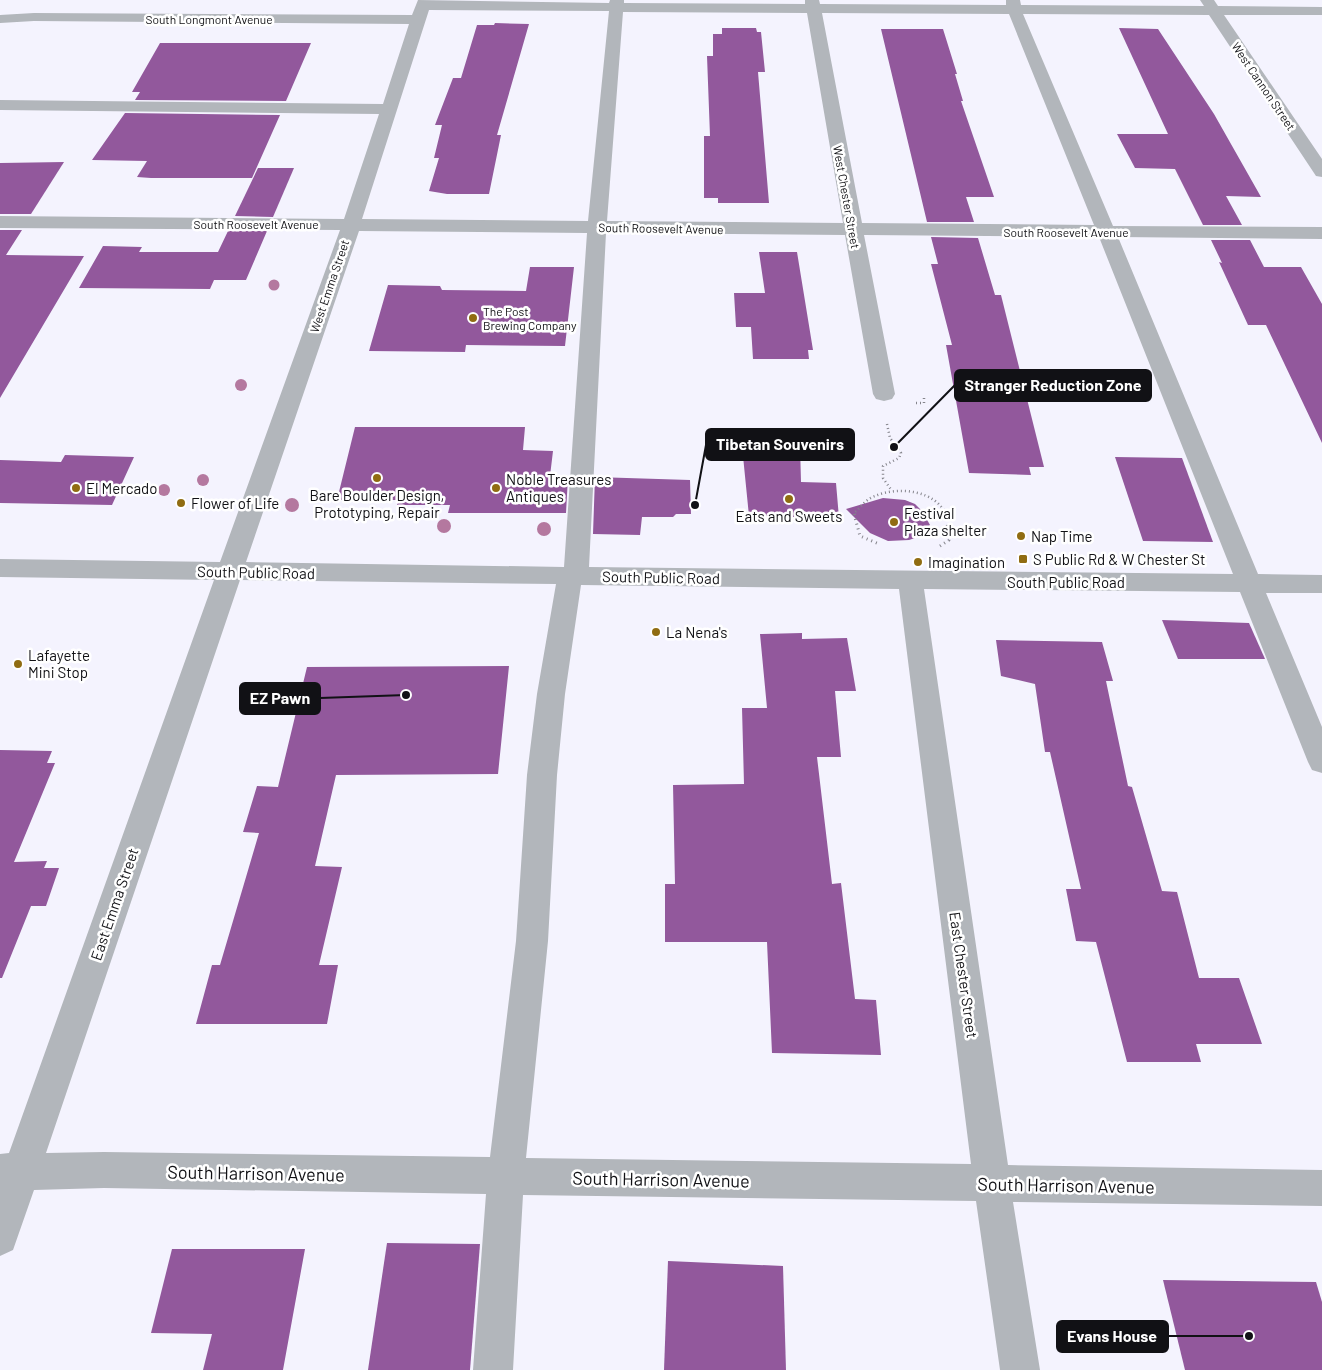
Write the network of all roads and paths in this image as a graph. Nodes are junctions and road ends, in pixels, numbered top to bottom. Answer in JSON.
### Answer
{"nodes":[{"id":1,"x":34,"y":0,"type":"edge"},
{"id":2,"x":616,"y":3,"type":"edge"},
{"id":3,"x":813,"y":4,"type":"edge"},
{"id":4,"x":1014,"y":5,"type":"edge"},
{"id":5,"x":1210,"y":5,"type":"edge"},
{"id":6,"x":422,"y":9,"type":"edge"},
{"id":7,"x":1322,"y":11,"type":"edge"},
{"id":8,"x":19,"y":18,"type":"junction"},
{"id":9,"x":0,"y":19,"type":"edge"},
{"id":10,"x":0,"y":105,"type":"edge"},
{"id":11,"x":389,"y":108,"type":"junction"},
{"id":12,"x":1322,"y":172,"type":"edge"},
{"id":13,"x":0,"y":222,"type":"edge"},
{"id":14,"x":351,"y":225,"type":"junction"},
{"id":15,"x":597,"y":228,"type":"junction"},
{"id":16,"x":853,"y":230,"type":"junction"},
{"id":17,"x":1107,"y":232,"type":"junction"},
{"id":18,"x":1322,"y":233,"type":"edge"},
{"id":19,"x":884,"y":394,"type":"dead end"},
{"id":20,"x":924,"y":395,"type":"dead end"},
{"id":21,"x":916,"y":403,"type":"dead end"},
{"id":22,"x":889,"y":420,"type":"dead end"},
{"id":23,"x":892,"y":491,"type":"junction"},
{"id":24,"x":885,"y":547,"type":"dead end"},
{"id":25,"x":934,"y":551,"type":"dead end"},
{"id":26,"x":0,"y":568,"type":"edge"},
{"id":27,"x":229,"y":571,"type":"junction"},
{"id":28,"x":573,"y":576,"type":"junction"},
{"id":29,"x":910,"y":579,"type":"junction"},
{"id":30,"x":1250,"y":583,"type":"junction"},
{"id":31,"x":1322,"y":584,"type":"edge"},
{"id":32,"x":1322,"y":762,"type":"edge"},
{"id":33,"x":10,"y":1172,"type":"edge"},
{"id":34,"x":506,"y":1177,"type":"junction"},
{"id":35,"x":992,"y":1184,"type":"junction"},
{"id":36,"x":1322,"y":1188,"type":"edge"},
{"id":37,"x":0,"y":1237,"type":"edge"},
{"id":38,"x":492,"y":1370,"type":"edge"},
{"id":39,"x":1020,"y":1370,"type":"edge"}],
"edges":[{"from":1,"to":8,"type":"street"},
{"from":2,"to":3,"type":"street","name":"South Longmont Avenue"},
{"from":2,"to":6,"type":"street","name":"South Longmont Avenue"},
{"from":2,"to":15,"type":"street"},
{"from":3,"to":4,"type":"street","name":"South Longmont Avenue"},
{"from":3,"to":16,"type":"street","name":"West Chester Street"},
{"from":4,"to":5,"type":"street","name":"South Longmont Avenue"},
{"from":4,"to":17,"type":"street"},
{"from":5,"to":7,"type":"street","name":"South Longmont Avenue"},
{"from":5,"to":12,"type":"street","name":"West Cannon Street"},
{"from":6,"to":8,"type":"street","name":"South Longmont Avenue"},
{"from":6,"to":11,"type":"street","name":"West Emma Street"},
{"from":8,"to":9,"type":"street","name":"South Longmont Avenue"},
{"from":10,"to":11,"type":"street"},
{"from":11,"to":14,"type":"street","name":"West Emma Street"},
{"from":13,"to":14,"type":"street","name":"South Roosevelt Avenue"},
{"from":14,"to":15,"type":"street","name":"South Roosevelt Avenue"},
{"from":14,"to":27,"type":"street","name":"West Emma Street"},
{"from":15,"to":16,"type":"street","name":"South Roosevelt Avenue"},
{"from":15,"to":28,"type":"street"},
{"from":16,"to":17,"type":"street","name":"South Roosevelt Avenue"},
{"from":16,"to":19,"type":"street","name":"West Chester Street"},
{"from":17,"to":18,"type":"street","name":"South Roosevelt Avenue"},
{"from":17,"to":30,"type":"street"},
{"from":20,"to":21,"type":"path"},
{"from":22,"to":23,"type":"path"},
{"from":23,"to":24,"type":"path"},
{"from":23,"to":25,"type":"path"},
{"from":26,"to":27,"type":"street","name":"South Public Road"},
{"from":27,"to":28,"type":"street","name":"South Public Road"},
{"from":27,"to":33,"type":"street","name":"East Emma Street"},
{"from":28,"to":29,"type":"street","name":"South Public Road"},
{"from":28,"to":34,"type":"street"},
{"from":29,"to":30,"type":"street","name":"South Public Road"},
{"from":29,"to":35,"type":"street","name":"East Chester Street"},
{"from":30,"to":31,"type":"street","name":"South Public Road"},
{"from":30,"to":32,"type":"street"},
{"from":33,"to":34,"type":"street","name":"South Harrison Avenue"},
{"from":33,"to":37,"type":"street","name":"East Emma Street"},
{"from":34,"to":35,"type":"street","name":"South Harrison Avenue"},
{"from":34,"to":38,"type":"street"},
{"from":35,"to":36,"type":"street","name":"South Harrison Avenue"},
{"from":35,"to":39,"type":"street","name":"East Chester Street"}]}
